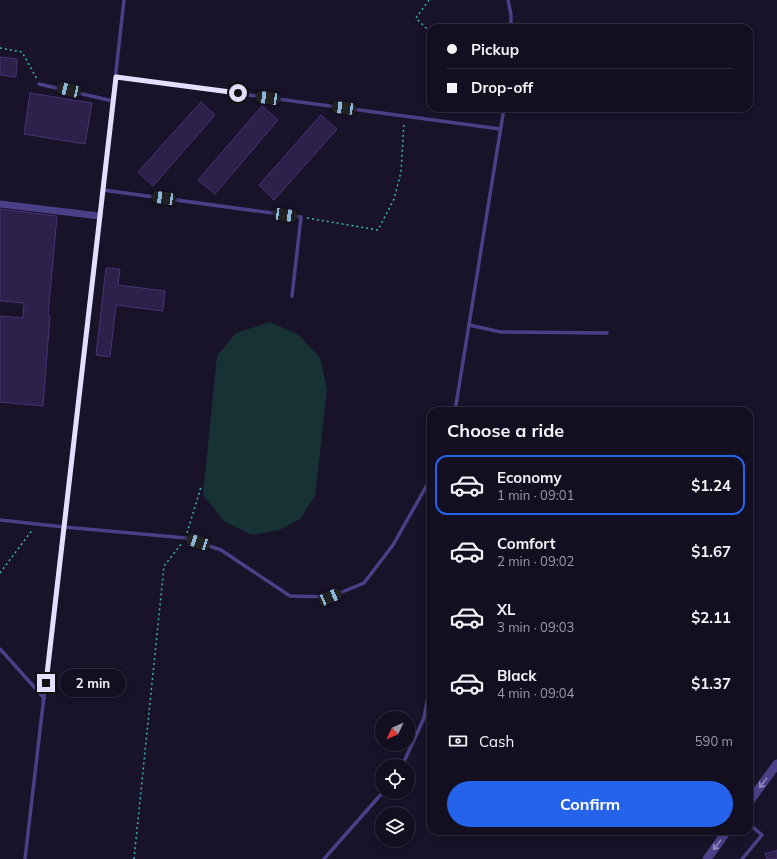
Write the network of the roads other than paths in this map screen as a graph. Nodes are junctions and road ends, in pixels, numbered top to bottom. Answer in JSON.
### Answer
{"nodes":[{"id":1,"x":124,"y":0,"type":"edge"},
{"id":2,"x":508,"y":0,"type":"edge"},
{"id":3,"x":512,"y":24,"type":"edge"},
{"id":4,"x":116,"y":77,"type":"junction"},
{"id":5,"x":39,"y":84,"type":"road end"},
{"id":6,"x":113,"y":101,"type":"junction"},
{"id":7,"x":503,"y":112,"type":"edge"},
{"id":8,"x":500,"y":129,"type":"junction"},
{"id":9,"x":103,"y":190,"type":"junction"},
{"id":10,"x":0,"y":204,"type":"edge"},
{"id":11,"x":100,"y":216,"type":"junction"},
{"id":12,"x":292,"y":296,"type":"dead end"},
{"id":13,"x":469,"y":325,"type":"junction"},
{"id":14,"x":607,"y":333,"type":"dead end"},
{"id":15,"x":456,"y":407,"type":"edge"},
{"id":16,"x":427,"y":485,"type":"edge"},
{"id":17,"x":0,"y":520,"type":"edge"},
{"id":18,"x":64,"y":527,"type":"junction"},
{"id":19,"x":0,"y":649,"type":"edge"},
{"id":20,"x":44,"y":698,"type":"junction"},
{"id":21,"x":427,"y":702,"type":"edge"},
{"id":22,"x":405,"y":759,"type":"edge"},
{"id":23,"x":777,"y":764,"type":"edge"},
{"id":24,"x":753,"y":797,"type":"edge"},
{"id":25,"x":377,"y":799,"type":"edge"},
{"id":26,"x":753,"y":827,"type":"edge"},
{"id":27,"x":724,"y":835,"type":"edge"},
{"id":28,"x":25,"y":859,"type":"edge"},
{"id":29,"x":324,"y":859,"type":"edge"},
{"id":30,"x":707,"y":859,"type":"edge"},
{"id":31,"x":742,"y":859,"type":"edge"}],
"edges":[{"from":1,"to":4,"type":"lane"},
{"from":2,"to":3,"type":"lane"},
{"from":4,"to":6,"type":"lane"},
{"from":4,"to":8,"type":"lane"},
{"from":5,"to":6,"type":"lane"},
{"from":6,"to":9,"type":"lane"},
{"from":7,"to":8,"type":"lane"},
{"from":8,"to":13,"type":"lane"},
{"from":9,"to":11,"type":"lane"},
{"from":9,"to":12,"type":"lane"},
{"from":10,"to":11,"type":"street"},
{"from":11,"to":18,"type":"lane"},
{"from":13,"to":14,"type":"lane"},
{"from":13,"to":15,"type":"lane"},
{"from":16,"to":18,"type":"lane"},
{"from":17,"to":18,"type":"lane"},
{"from":18,"to":20,"type":"lane"},
{"from":19,"to":20,"type":"lane"},
{"from":20,"to":28,"type":"lane"},
{"from":21,"to":22,"type":"lane"},
{"from":23,"to":24,"type":"street","one_way":true},
{"from":25,"to":29,"type":"lane"},
{"from":26,"to":31,"type":"lane"},
{"from":27,"to":30,"type":"street","one_way":true}]}
